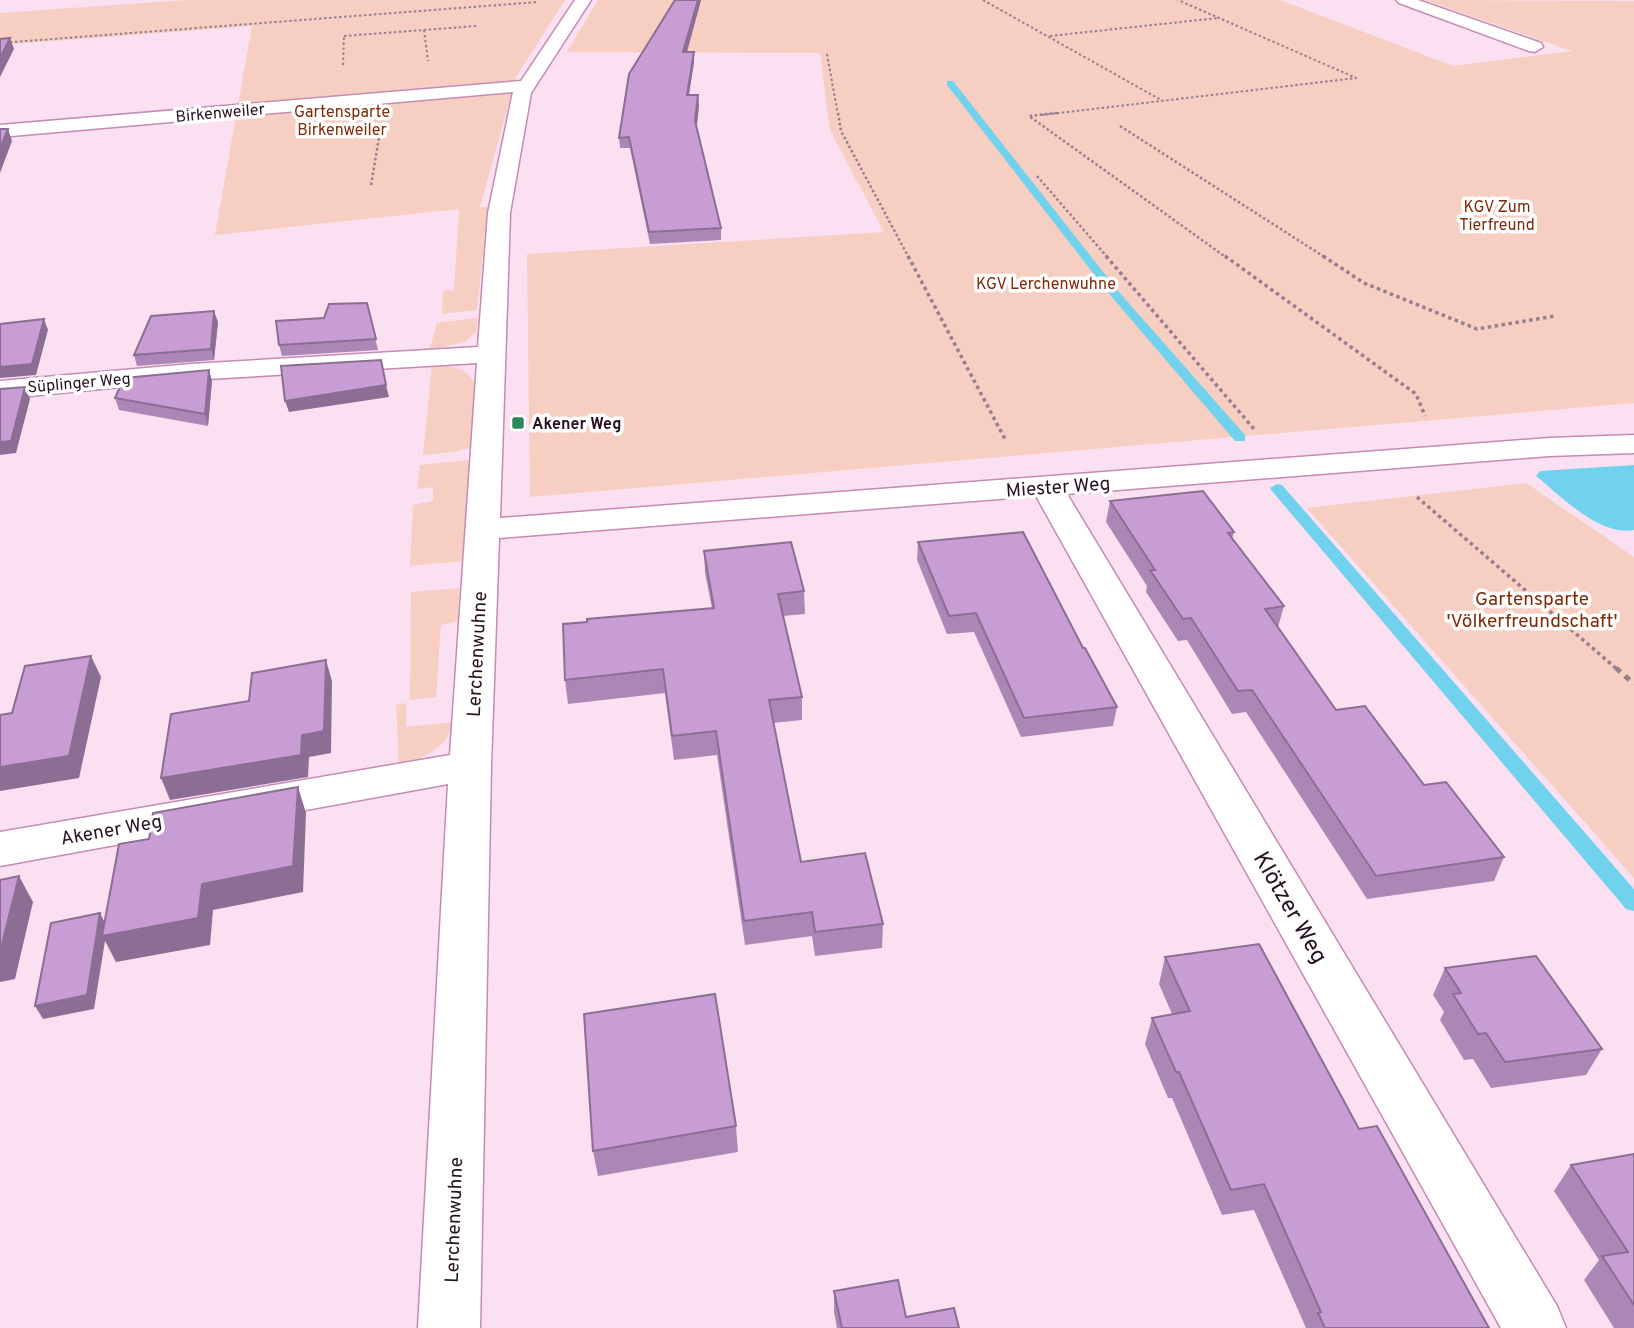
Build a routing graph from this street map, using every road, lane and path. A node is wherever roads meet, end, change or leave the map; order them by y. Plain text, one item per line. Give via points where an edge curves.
1 (583, 0) edge
2 (983, 0) edge
3 (1178, 0) edge
4 (1404, 0) edge
5 (537, 2) dead end
6 (1219, 18) junction
7 (476, 26) dead end
8 (344, 36) dead end
9 (1048, 36) junction
10 (0, 43) edge
11 (1535, 47) dead end
12 (827, 54) dead end
13 (524, 86) junction
14 (386, 97) junction
15 (1161, 100) junction
16 (1120, 126) dead end
17 (0, 131) edge
18 (1037, 176) dead end
19 (371, 185) dead end
20 (1555, 316) dead end
21 (493, 354) junction
22 (0, 390) edge
23 (1425, 416) dead end
24 (1260, 437) dead end
25 (1005, 439) dead end
26 (1634, 444) edge
27 (1047, 487) junction
28 (1416, 497) dead end
29 (483, 529) junction
30 (1634, 684) edge
31 (470, 766) junction
32 (0, 849) edge
33 (449, 1328) edge
34 (1535, 1328) edge

1 - 13 street, Lerchenwuhne
2 - 9 path
3 - 6 path
4 - 11 street
5 - 10 path
6 - 9 path
6 - 15 path via 1356,78
7 - 8 path
9 - 15 path
12 - 25 path via 841,131
13 - 14 street, Birkenweiler
13 - 21 street, Lerchenwuhne via 499,213
14 - 17 street, Birkenweiler
14 - 19 path
15 - 23 path via 1029,116 1416,394
16 - 20 path via 1364,283 1477,329
18 - 24 path
21 - 22 street, Süplinger Weg via 191,372
21 - 29 street, Lerchenwuhne
26 - 27 street, Miester Weg
27 - 29 street, Miester Weg
27 - 34 street, Klötzer Weg
28 - 30 path
29 - 31 street, Lerchenwuhne
31 - 32 street, Akener Weg
31 - 33 street, Lerchenwuhne

